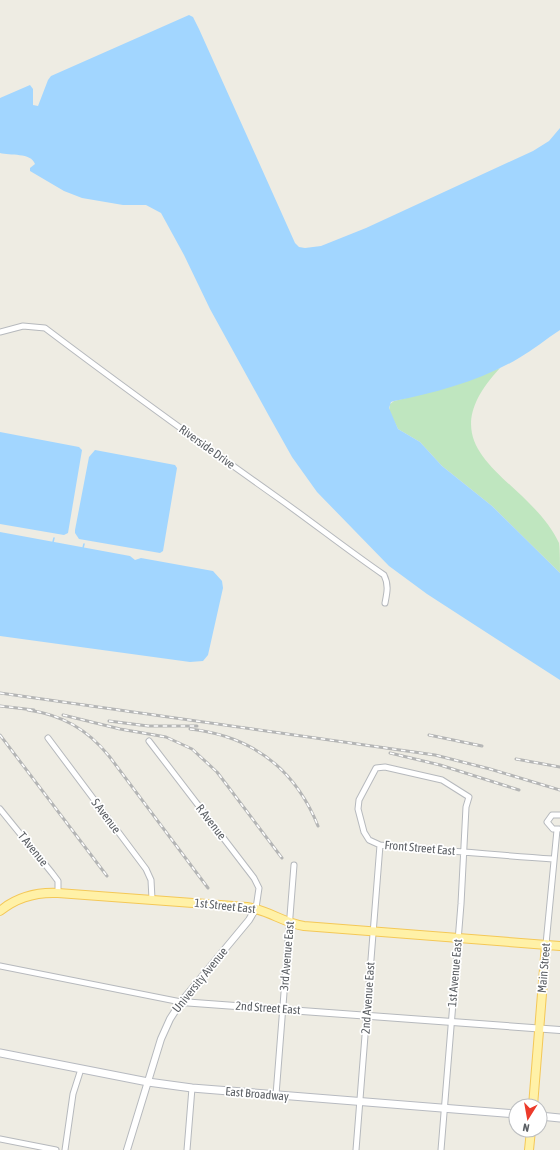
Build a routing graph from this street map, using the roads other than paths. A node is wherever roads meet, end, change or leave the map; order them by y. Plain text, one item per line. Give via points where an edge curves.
1 (0, 332) edge
2 (385, 603) dead end
3 (48, 738) dead end
4 (149, 741) dead end
5 (469, 797) joint
6 (0, 809) edge
7 (560, 815) edge
8 (559, 829) edge
9 (380, 845) junction
10 (464, 852) junction
11 (553, 859) junction
12 (294, 865) dead end
13 (58, 892) junction
14 (152, 899) junction
15 (256, 908) junction
16 (0, 911) edge
17 (290, 923) junction
18 (373, 931) junction
19 (458, 938) junction
20 (546, 944) junction
21 (560, 946) edge
22 (0, 966) edge
23 (181, 1002) junction
24 (283, 1009) junction
25 (367, 1015) junction
26 (452, 1022) junction
27 (539, 1028) junction
28 (560, 1030) edge
29 (0, 1053) edge
30 (81, 1069) junction
31 (148, 1082) junction
32 (192, 1088) junction
33 (276, 1095) junction
34 (534, 1098) edge
35 (360, 1102) junction
36 (445, 1109) junction
37 (508, 1113) edge
38 (548, 1117) edge
39 (560, 1118) edge
40 (531, 1138) edge
41 (0, 1140) edge
42 (56, 1150) edge
43 (65, 1150) edge
44 (127, 1150) edge
45 (187, 1150) edge
46 (356, 1150) edge
47 (441, 1150) edge
48 (530, 1150) edge

1 - 2 street, Riverside Drive via 23,326 45,328 384,575 387,582
3 - 14 street, S Avenue via 146,868 151,880
4 - 15 street, R Avenue via 254,878 259,888
5 - 9 street, Front Street East via 442,780 391,768 376,768 359,800 358,809 364,832 369,840
5 - 10 street, 1st Avenue East via 466,807
6 - 13 street, T Avenue via 58,881
7 - 8 street via 552,815 547,822 549,826
8 - 11 street, Main Street
9 - 10 street, Front Street East
9 - 18 street, 2nd Avenue East
10 - 11 street, Front Street East
10 - 19 street, 1st Avenue East
11 - 20 street, Main Street
12 - 17 street, 3rd Avenue East
13 - 14 main road, 1st Street East
13 - 16 main road, 1st Street East via 25,896
14 - 15 main road, 1st Street East
15 - 17 main road, 1st Street East
15 - 23 street, University Avenue via 249,920
17 - 18 main road, 1st Street East
17 - 24 street, 3rd Avenue East
18 - 19 main road, 1st Street East
18 - 25 street, 2nd Avenue East
19 - 20 main road, 1st Street East
19 - 26 street, 1st Avenue East
20 - 21 main road, 1st Street East
20 - 27 main road, Main Street
22 - 23 street, 2nd Street East
23 - 24 street, 2nd Street East
23 - 31 street, University Avenue via 165,1030
24 - 25 street, 2nd Street East
24 - 33 street, 3rd Avenue East
25 - 26 street, 2nd Street East
25 - 35 street, 2nd Avenue East
26 - 27 street, 2nd Street East
26 - 36 street, 1st Avenue East
27 - 28 street, 2nd Street East
27 - 34 main road, Main Street
29 - 30 main road, East Broadway
30 - 31 main road, East Broadway
30 - 43 street via 73,1094
31 - 32 main road, East Broadway
31 - 44 street, University Avenue
32 - 33 main road, East Broadway
32 - 45 street
33 - 35 main road, East Broadway
35 - 36 main road, East Broadway
35 - 46 street, 2nd Avenue East
36 - 37 main road, East Broadway
36 - 47 street, 1st Avenue East
38 - 39 main road
40 - 48 main road
41 - 42 street

